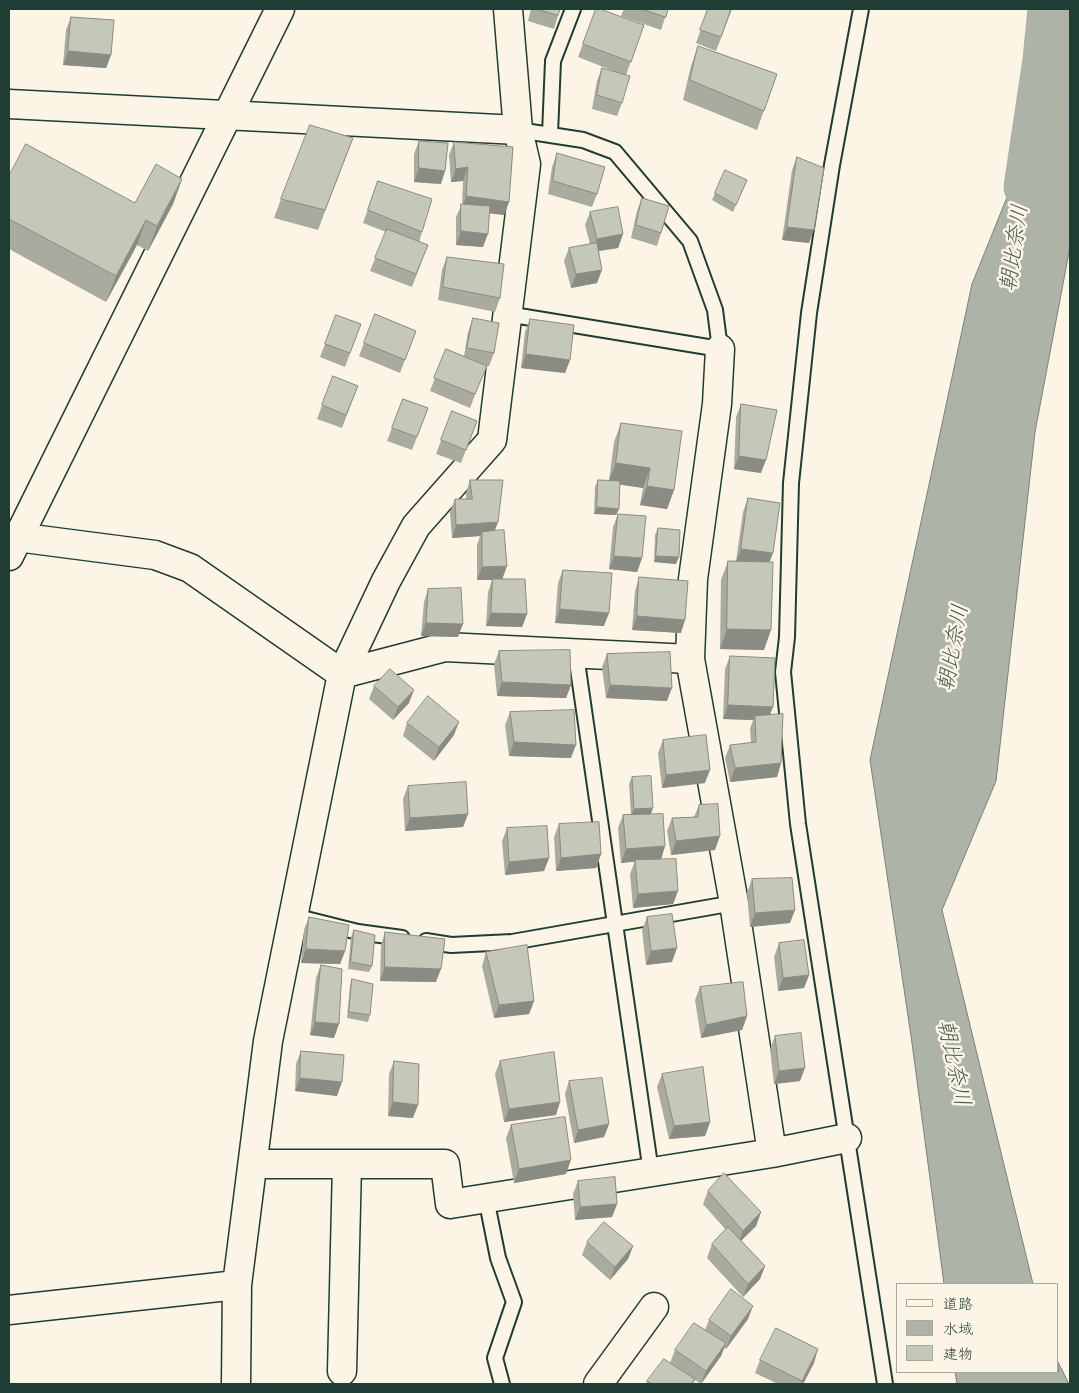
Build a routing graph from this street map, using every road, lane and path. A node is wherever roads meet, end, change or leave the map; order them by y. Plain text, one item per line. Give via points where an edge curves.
1 (280, 9) edge
2 (508, 9) edge
3 (572, 9) edge
4 (862, 9) edge
5 (10, 104) edge
6 (226, 115) junction
7 (518, 130) junction
8 (550, 134) junction
9 (508, 314) junction
10 (720, 349) junction
11 (12, 543) edge
12 (576, 655) junction
13 (690, 659) junction
14 (342, 674) junction
15 (734, 903) junction
16 (294, 916) junction
17 (614, 926) junction
18 (847, 1138) junction
19 (772, 1153) junction
20 (253, 1164) junction
21 (347, 1164) junction
22 (651, 1172) junction
23 (486, 1198) junction
24 (237, 1285) junction
25 (654, 1307) dead end
26 (9, 1310) edge
27 (342, 1371) dead end
28 (236, 1384) edge
29 (502, 1384) edge
30 (598, 1384) edge
31 (885, 1384) edge

1 - 6 street
2 - 7 street
3 - 8 lane via 553,61
4 - 18 lane via 808,313 791,483 787,637 783,672 798,824
5 - 6 street
6 - 7 street
6 - 11 street
7 - 8 lane
7 - 9 street via 526,164
8 - 10 lane via 583,140 615,152 690,241 715,310
9 - 10 lane
9 - 14 street via 492,440 416,526 386,580
10 - 13 street via 717,404 693,579
11 - 14 street via 155,555 190,568
12 - 13 street
12 - 14 street via 445,647
12 - 17 lane
13 - 15 street
14 - 16 street
15 - 17 lane
15 - 19 street
16 - 17 lane via 358,932 451,945 512,942
16 - 20 street via 268,1041
17 - 22 lane
18 - 19 street
18 - 31 lane
19 - 22 street
20 - 21 street
20 - 24 street
21 - 23 street via 444,1164 450,1204
21 - 27 street
22 - 23 street
23 - 29 lane via 498,1258 514,1302 495,1358
24 - 26 street
24 - 28 street
25 - 30 street

